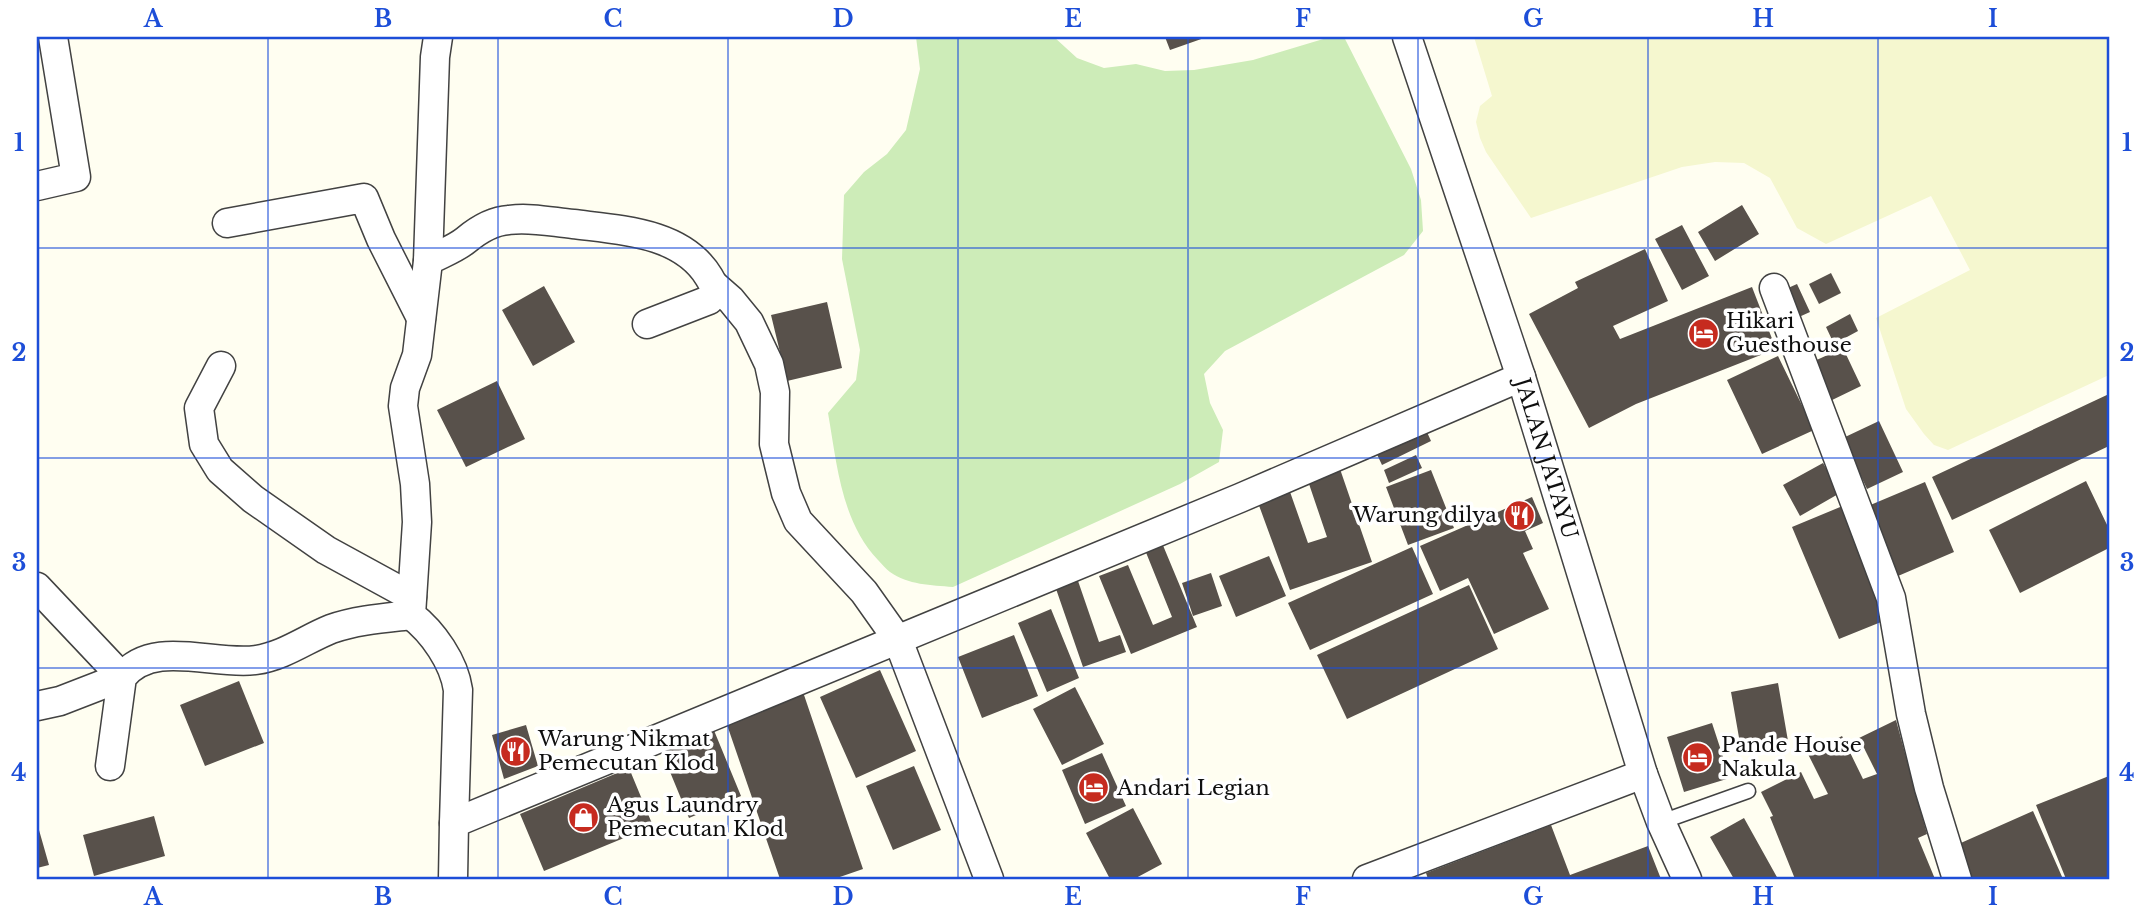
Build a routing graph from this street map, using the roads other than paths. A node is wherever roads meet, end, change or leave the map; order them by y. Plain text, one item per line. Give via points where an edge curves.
1 (53, 37) edge
2 (438, 37) edge
3 (1407, 37) edge
4 (37, 186) edge
5 (227, 223) dead end
6 (428, 261) junction
7 (715, 286) junction
8 (1774, 288) dead end
9 (421, 318) junction
10 (647, 324) dead end
11 (221, 366) dead end
12 (1521, 377) junction
13 (37, 587) edge
14 (412, 606) junction
15 (898, 640) junction
16 (122, 677) junction
17 (37, 706) edge
18 (110, 766) dead end
19 (1643, 774) junction
20 (1748, 791) dead end
21 (454, 822) junction
22 (1661, 822) junction
23 (453, 879) edge
24 (989, 879) edge
25 (1367, 879) edge
26 (1686, 879) edge
27 (1957, 879) edge

1 - 4 street via 76,177
2 - 6 street
3 - 12 street, JALAN JATAYU
5 - 9 street via 364,198
6 - 7 street via 493,223 534,219 641,232 687,254 704,268
6 - 9 street
7 - 10 street via 709,300
7 - 15 street via 749,322 769,364 775,392 774,444 798,521 864,592
8 - 27 street via 1891,598 1911,714
9 - 14 street via 403,406 416,496
11 - 14 street via 199,408 204,444 220,470 253,499
12 - 15 street
12 - 19 street, JALAN JATAYU
13 - 16 street
14 - 16 street via 335,628 255,660 161,656 141,660
14 - 21 street via 456,675
15 - 21 street
15 - 24 street
16 - 17 street
16 - 18 street
19 - 22 street, JALAN JATAYU
19 - 25 street
20 - 22 lane
21 - 23 street
22 - 26 street, JALAN JATAYU

